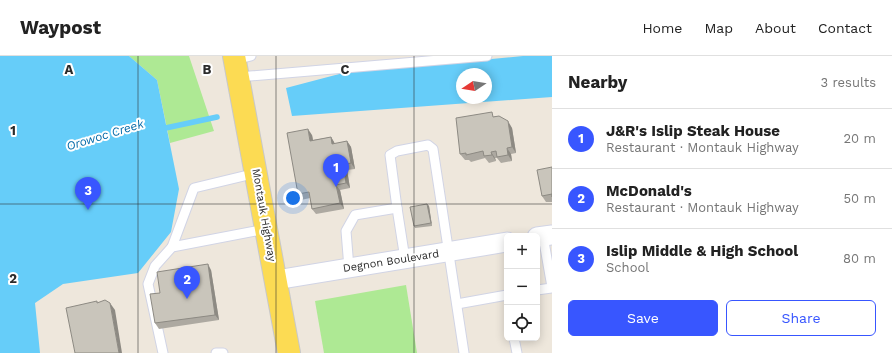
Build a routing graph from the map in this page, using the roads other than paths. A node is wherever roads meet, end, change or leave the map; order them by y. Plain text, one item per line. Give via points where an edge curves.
1 (487, 56) edge
2 (239, 62) edge
3 (256, 173) junction
4 (397, 208) junction
5 (266, 228) junction
6 (544, 236) edge
7 (504, 243) edge
8 (172, 247) junction
9 (449, 252) junction
10 (405, 259) junction
11 (349, 268) junction
12 (276, 280) junction
13 (552, 287) edge
14 (540, 289) edge
15 (504, 296) edge
16 (457, 304) junction
17 (514, 341) edge
18 (162, 353) edge
19 (216, 353) edge
20 (223, 353) edge
21 (290, 353) edge
22 (464, 353) edge
23 (516, 353) edge

1 - 2 lane
2 - 3 main road, Montauk Highway
3 - 5 main road, Montauk Highway
3 - 8 lane via 194,188
4 - 9 lane via 390,155 396,151 428,145 433,149
4 - 10 lane
4 - 11 lane via 356,215 346,231
5 - 8 lane
5 - 12 main road, Montauk Highway
6 - 13 lane
7 - 9 street, Degnon Boulevard
8 - 18 lane via 155,266 148,284
9 - 10 street, Degnon Boulevard
9 - 16 lane
10 - 11 street, Degnon Boulevard
11 - 12 street, Degnon Boulevard
12 - 21 main road, Montauk Highway
13 - 14 lane
15 - 16 lane
16 - 22 lane
17 - 23 lane
19 - 20 lane

